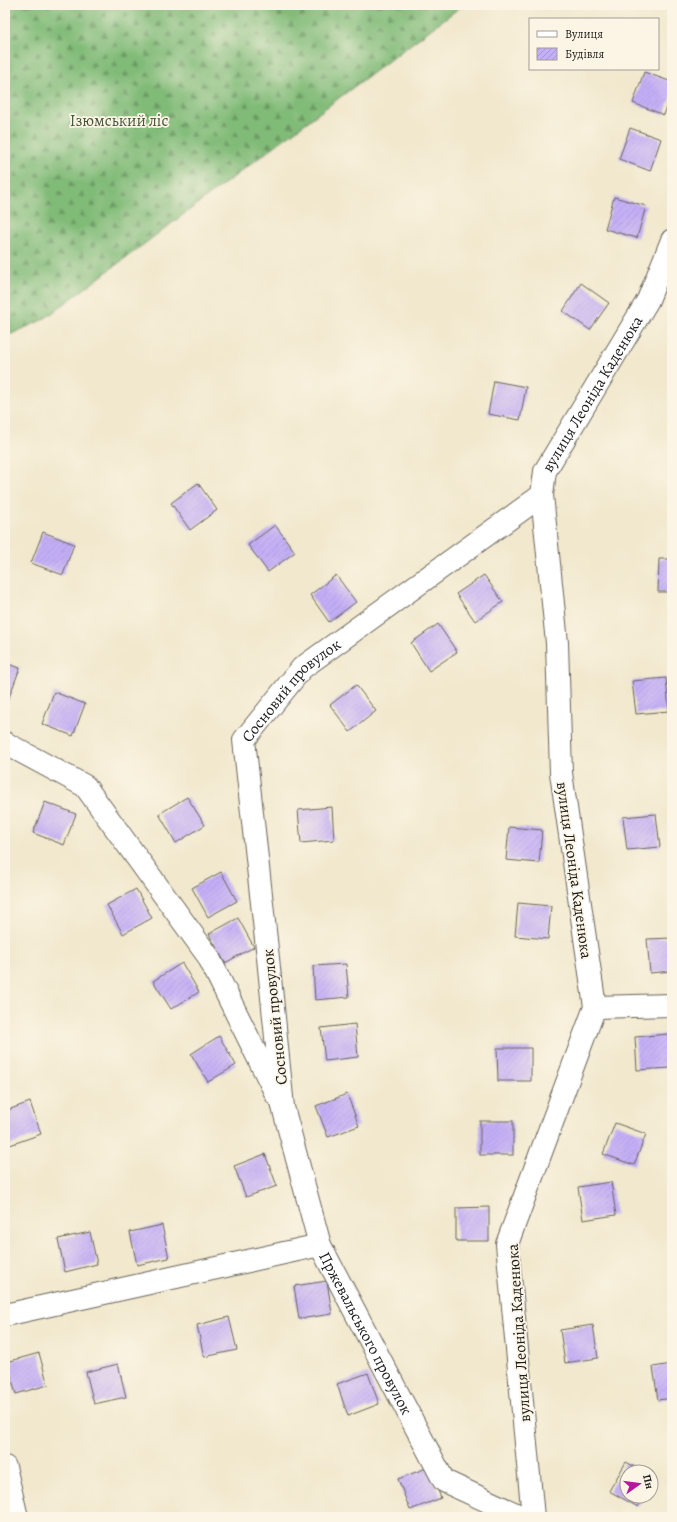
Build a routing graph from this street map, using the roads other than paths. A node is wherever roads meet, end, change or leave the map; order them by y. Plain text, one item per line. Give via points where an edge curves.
1 (672, 240) edge
2 (542, 495) junction
3 (5, 743) edge
4 (672, 1005) edge
5 (595, 1007) junction
6 (283, 1107) junction
7 (320, 1245) junction
8 (5, 1316) edge
9 (5, 1467) edge
10 (17, 1517) edge
11 (522, 1517) edge
12 (533, 1517) edge

1 - 2 street, вулиця Леоніда Каденюка via 648,300 545,471
2 - 5 street, вулиця Леоніда Каденюка via 557,642 561,773
2 - 6 street, Сосновий провулок via 302,668 244,740
3 - 6 street, Сосновий провулок via 85,786 208,956
4 - 5 street
5 - 12 street, вулиця Леоніда Каденюка via 507,1244
6 - 7 street, Сосновий провулок
7 - 8 street, Пржевальського провулок
7 - 11 street, Пржевальського провулок via 444,1482
9 - 10 street

